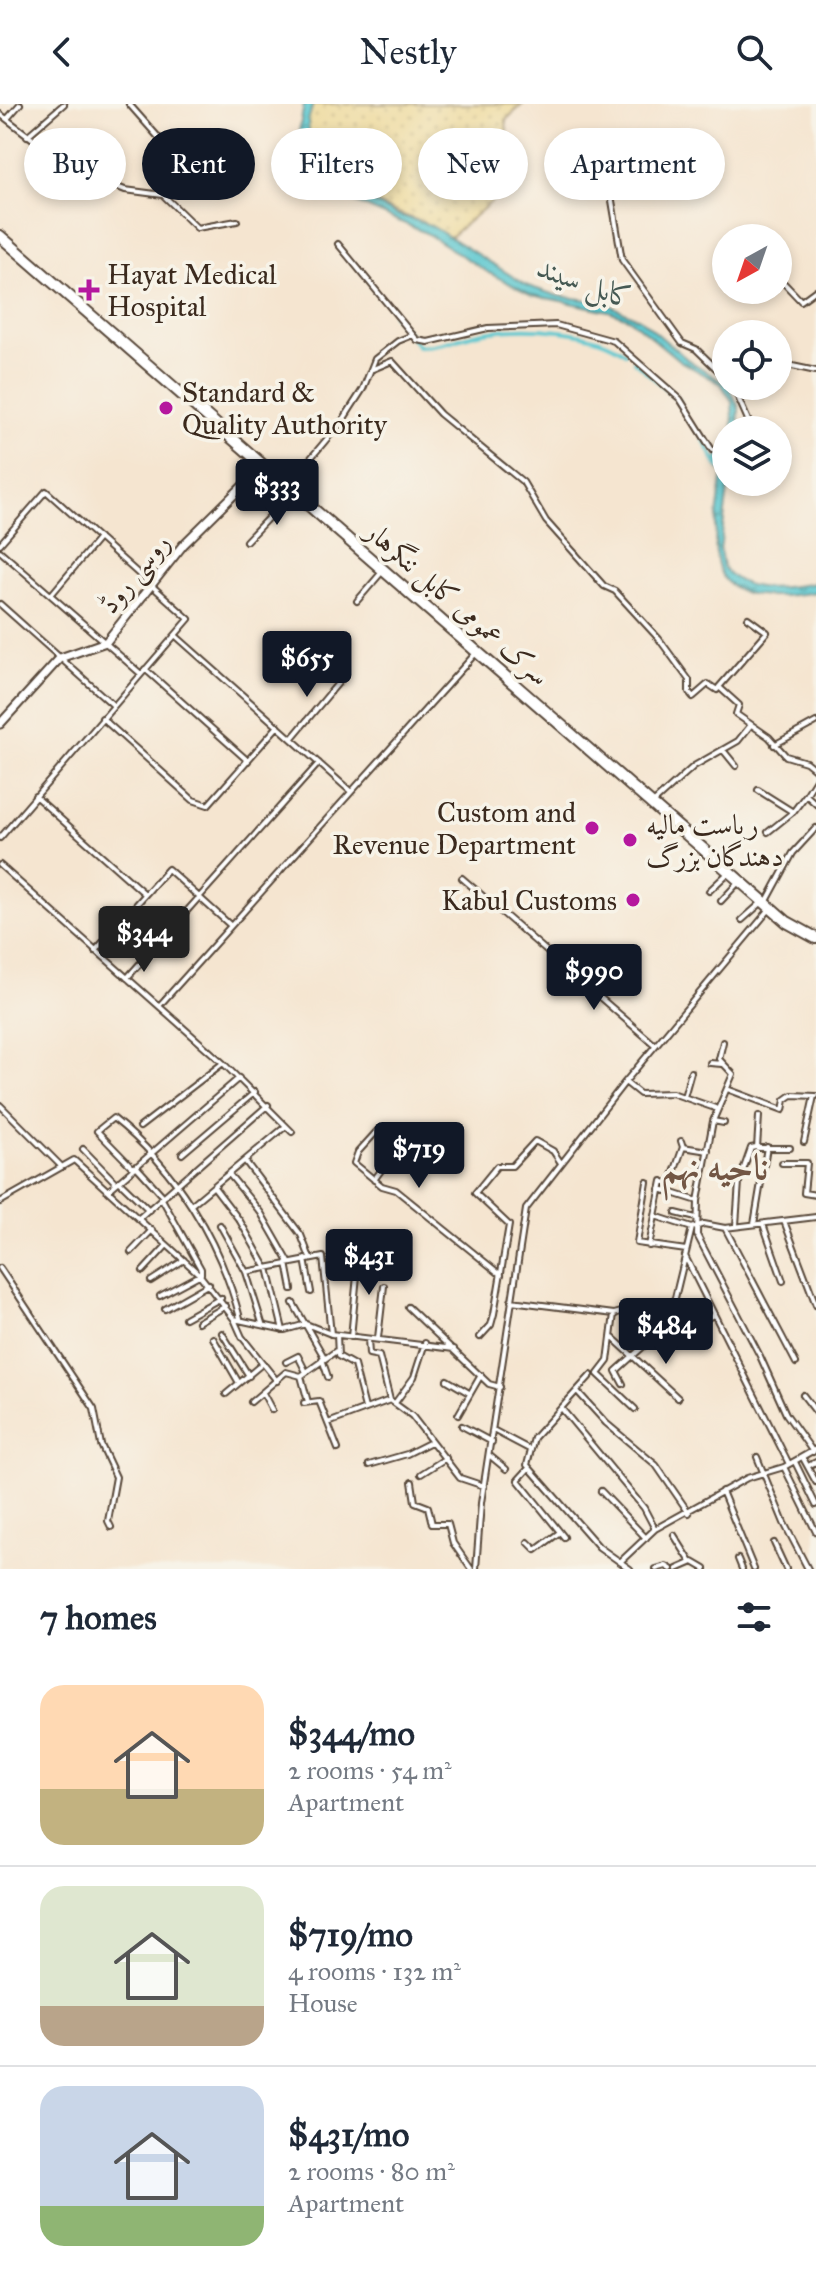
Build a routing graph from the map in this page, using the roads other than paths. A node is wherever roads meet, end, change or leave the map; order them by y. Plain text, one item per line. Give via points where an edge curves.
1 (20, 104) edge
2 (64, 104) edge
3 (129, 104) edge
4 (0, 114) edge
5 (7, 119) junction
6 (36, 128) edge
7 (150, 128) edge
8 (24, 133) edge
9 (126, 190) edge
10 (612, 200) edge
11 (237, 221) dead end
12 (0, 239) edge
13 (338, 244) dead end
14 (814, 289) edge
15 (792, 292) edge
16 (102, 326) junction
17 (410, 336) junction
18 (712, 364) edge
19 (792, 366) edge
20 (373, 367) junction
21 (816, 371) edge
22 (712, 450) dead end
23 (260, 469) junction
24 (289, 490) junction
25 (99, 538) junction
26 (346, 540) junction
27 (246, 541) dead end
28 (0, 544) edge
29 (0, 551) edge
30 (381, 573) junction
31 (154, 586) junction
32 (51, 595) junction
33 (357, 601) dead end
34 (0, 604) edge
35 (748, 618) dead end
36 (176, 636) junction
37 (106, 642) junction
38 (476, 653) junction
39 (60, 658) junction
40 (143, 672) junction
41 (344, 676) dead end
42 (719, 687) junction
43 (113, 705) junction
44 (102, 718) junction
45 (816, 722) edge
46 (0, 724) edge
47 (278, 726) junction
48 (750, 726) junction
49 (292, 738) junction
50 (774, 745) junction
51 (723, 750) junction
52 (248, 761) junction
53 (319, 763) junction
54 (736, 766) dead end
55 (816, 770) edge
56 (816, 779) edge
57 (349, 790) junction
58 (758, 790) dead end
59 (806, 795) junction
60 (35, 796) junction
61 (652, 804) junction
62 (816, 804) edge
63 (793, 812) junction
64 (816, 828) edge
65 (768, 832) dead end
66 (0, 838) edge
67 (0, 865) edge
68 (726, 875) junction
69 (462, 878) dead end
70 (737, 884) junction
71 (709, 891) dead end
72 (145, 894) junction
73 (199, 896) junction
74 (721, 901) dead end
75 (766, 907) junction
76 (742, 920) dead end
77 (230, 925) junction
78 (816, 940) edge
79 (95, 951) junction
80 (127, 978) junction
81 (159, 1006) junction
82 (723, 1042) dead end
83 (655, 1045) junction
84 (223, 1063) junction
85 (710, 1063) dead end
86 (722, 1064) junction
87 (691, 1072) dead end
88 (239, 1078) junction
89 (625, 1082) junction
90 (727, 1089) junction
91 (255, 1092) junction
92 (815, 1096) edge
93 (684, 1097) junction
94 (0, 1105) edge
95 (268, 1105) junction
96 (716, 1108) junction
97 (759, 1116) dead end
98 (713, 1121) junction
99 (724, 1123) dead end
100 (286, 1126) junction
101 (140, 1127) dead end
102 (292, 1132) dead end
103 (681, 1141) dead end
104 (402, 1142) junction
105 (804, 1142) dead end
106 (683, 1147) junction
107 (756, 1147) junction
108 (767, 1147) junction
109 (790, 1148) dead end
110 (83, 1149) dead end
111 (709, 1151) junction
112 (148, 1153) junction
113 (182, 1154) dead end
114 (423, 1159) dead end
115 (244, 1160) junction
116 (561, 1163) junction
117 (782, 1163) dead end
118 (62, 1165) junction
119 (134, 1167) junction
120 (229, 1174) junction
121 (374, 1180) junction
122 (118, 1182) junction
123 (647, 1182) dead end
124 (178, 1184) junction
125 (214, 1187) junction
126 (660, 1189) junction
127 (109, 1190) junction
128 (816, 1195) edge
129 (163, 1198) junction
130 (698, 1201) junction
131 (0, 1202) edge
132 (191, 1205) junction
133 (150, 1211) junction
134 (676, 1213) dead end
135 (655, 1216) junction
136 (816, 1217) edge
137 (139, 1218) junction
138 (696, 1218) junction
139 (784, 1221) junction
140 (754, 1224) junction
141 (763, 1224) junction
142 (220, 1225) dead end
143 (736, 1225) junction
144 (694, 1227) junction
145 (725, 1228) junction
146 (152, 1230) junction
147 (167, 1245) junction
148 (649, 1246) junction
149 (686, 1250) junction
150 (131, 1252) dead end
151 (359, 1255) dead end
152 (685, 1256) junction
153 (307, 1259) junction
154 (184, 1260) junction
155 (288, 1262) junction
156 (267, 1267) junction
157 (0, 1268) edge
158 (143, 1271) dead end
159 (246, 1272) junction
160 (199, 1274) junction
161 (501, 1275) junction
162 (151, 1281) dead end
163 (783, 1281) dead end
164 (209, 1284) junction
165 (384, 1286) dead end
166 (292, 1289) dead end
167 (311, 1292) dead end
168 (160, 1296) dead end
169 (221, 1298) junction
170 (511, 1301) junction
171 (293, 1303) dead end
172 (816, 1305) edge
173 (226, 1306) junction
174 (408, 1307) dead end
175 (165, 1309) dead end
176 (614, 1314) junction
177 (714, 1315) junction
178 (671, 1317) junction
179 (185, 1318) dead end
180 (237, 1318) junction
181 (198, 1322) dead end
182 (262, 1323) junction
183 (306, 1324) junction
184 (283, 1330) junction
185 (222, 1333) dead end
186 (331, 1334) junction
187 (337, 1335) junction
188 (666, 1335) junction
189 (351, 1337) junction
190 (480, 1337) dead end
191 (213, 1338) dead end
192 (378, 1338) junction
193 (613, 1338) junction
194 (368, 1339) junction
195 (425, 1343) junction
196 (454, 1349) junction
197 (336, 1351) junction
198 (633, 1354) junction
199 (323, 1358) junction
200 (286, 1362) dead end
201 (796, 1363) dead end
202 (262, 1364) junction
203 (303, 1373) junction
204 (481, 1375) junction
205 (591, 1375) dead end
206 (249, 1376) junction
207 (328, 1377) dead end
208 (447, 1380) dead end
209 (277, 1381) junction
210 (239, 1383) junction
211 (623, 1384) dead end
212 (500, 1387) junction
213 (577, 1391) junction
214 (263, 1393) junction
215 (469, 1393) junction
216 (226, 1394) dead end
217 (803, 1395) dead end
218 (678, 1398) dead end
219 (251, 1402) dead end
220 (393, 1402) junction
221 (365, 1408) junction
222 (562, 1409) junction
223 (635, 1409) dead end
224 (272, 1410) dead end
225 (816, 1412) edge
226 (458, 1415) dead end
227 (328, 1423) junction
228 (462, 1426) dead end
229 (493, 1430) junction
230 (431, 1442) junction
231 (492, 1442) junction
232 (338, 1449) dead end
233 (529, 1449) junction
234 (814, 1450) edge
235 (489, 1455) junction
236 (757, 1457) dead end
237 (446, 1458) junction
238 (803, 1458) junction
239 (816, 1462) edge
240 (790, 1464) junction
241 (369, 1465) dead end
242 (808, 1466) junction
243 (529, 1468) junction
244 (506, 1469) dead end
245 (761, 1471) junction
246 (421, 1474) dead end
247 (412, 1482) dead end
248 (816, 1482) edge
249 (484, 1486) junction
250 (601, 1491) dead end
251 (722, 1491) junction
252 (811, 1496) junction
253 (801, 1501) junction
254 (816, 1505) edge
255 (689, 1513) junction
256 (111, 1527) dead end
257 (655, 1529) junction
258 (816, 1532) edge
259 (674, 1535) dead end
260 (646, 1538) junction
261 (528, 1542) dead end
262 (774, 1543) dead end
263 (738, 1559) dead end
264 (620, 1562) junction
265 (691, 1562) junction
266 (701, 1568) edge
267 (473, 1569) edge
268 (629, 1569) edge
269 (656, 1569) edge
270 (671, 1569) edge
271 (677, 1569) edge
272 (742, 1569) edge
273 (754, 1569) edge
274 (786, 1569) edge
275 (808, 1569) edge

1 - 5 street
2 - 6 street
3 - 7 street
4 - 5 street
5 - 8 street
9 - 11 street via 163,195 197,228
10 - 18 street via 622,260 682,343
12 - 16 highway, سرک عمومی کابل ننگرهار
13 - 17 street
14 - 15 street via 801,301
16 - 23 highway, سرک عمومی کابل ننگرهار
16 - 24 highway, سرک عمومی کابل ننگرهار
17 - 20 street via 390,346
17 - 22 street via 428,342 488,328 556,325 614,341 680,399
19 - 21 street
20 - 24 street via 343,420
20 - 42 street via 392,361 440,414 523,482 546,521 659,639 689,680 693,697 708,684
23 - 24 highway, سرک عمومی کابل ننگرهار
23 - 31 main road, روسی روڈ via 183,545
24 - 26 highway, سرک عمومی کابل ننگرهار
24 - 27 street
25 - 28 street via 46,491
25 - 31 street
25 - 32 street
26 - 30 highway, سرک عمومی کابل ننگرهار
26 - 38 highway, سرک عمومی کابل ننگرهار
29 - 32 street
30 - 33 street
30 - 38 highway, سرک عمومی کابل ننگرهار
31 - 36 street via 189,619
31 - 37 main road, روسی روڈ
32 - 37 street
34 - 39 street
35 - 42 street via 767,632
36 - 40 street
36 - 47 street
37 - 39 main road, روسی روڈ
37 - 40 street
38 - 57 street
38 - 61 highway, سرک عمومی کابل ننگرهار
38 - 68 highway, سرک عمومی کابل ننگرهار
39 - 43 street
39 - 46 main road, روسی روڈ
40 - 43 street
40 - 52 street
41 - 49 street
42 - 48 street via 739,705 736,714
43 - 44 street
44 - 52 street via 201,805 208,805
44 - 60 street
45 - 50 street
47 - 49 street
47 - 52 street
48 - 50 street
48 - 51 street
49 - 53 street
50 - 55 street
51 - 54 street
51 - 61 street via 694,766
53 - 57 street
53 - 73 street
56 - 59 street
57 - 77 street
58 - 63 street
59 - 62 street
59 - 63 street
60 - 66 street
60 - 72 street
61 - 75 highway, سرک عمومی کابل ننگرهار
63 - 65 street
64 - 75 street via 793,853
67 - 79 street
68 - 70 highway, سرک عمومی کابل ننگرهار
68 - 71 street
69 - 83 street
70 - 74 street
70 - 75 highway, سرک عمومی کابل ننگرهار
72 - 73 street via 168,869
72 - 79 street
73 - 77 street
73 - 80 street
75 - 76 street
75 - 78 highway, سرک عمومی کابل ننگرهار via 789,929
75 - 83 street
77 - 81 street
79 - 80 street
80 - 81 street
81 - 84 street
82 - 86 street via 718,1057
83 - 89 street
84 - 88 street
84 - 101 street
85 - 86 street
86 - 90 street via 733,1074
87 - 93 street
88 - 91 street
88 - 112 street
89 - 93 street via 640,1094
89 - 116 street
90 - 92 street via 783,1110 792,1095
90 - 96 street
91 - 95 street
91 - 113 street
92 - 105 street
93 - 96 street
94 - 118 street
95 - 100 street
95 - 124 street
96 - 98 street
97 - 107 street
98 - 99 street
98 - 111 street
100 - 102 street
100 - 115 street
103 - 106 street
104 - 114 street
104 - 121 street
104 - 121 street via 378,1130 358,1152 354,1163
106 - 111 street
106 - 126 street via 670,1184 662,1181
107 - 108 street
107 - 143 street via 751,1148 739,1182
108 - 109 street
108 - 140 street
110 - 122 street
111 - 130 street
112 - 119 street
112 - 119 street via 113,1118 98,1130
112 - 124 street
115 - 120 street
115 - 153 street via 301,1235
116 - 161 street via 535,1141 512,1166 497,1166 475,1193 509,1225
116 - 170 street via 526,1209
117 - 128 street via 807,1163 804,1193
118 - 127 street via 78,1162
118 - 131 street
119 - 122 street
119 - 129 street
120 - 125 street
120 - 155 street via 261,1213
121 - 161 street via 396,1190
122 - 127 street
122 - 133 street
123 - 148 street via 637,1241
124 - 129 street
124 - 132 street
125 - 132 street
125 - 156 street
126 - 130 street
126 - 135 street
127 - 137 street
129 - 133 street
129 - 160 street
130 - 138 street
132 - 180 street via 225,1269
133 - 137 street
134 - 138 street
135 - 144 street
135 - 148 street
136 - 139 street
137 - 146 street
138 - 144 street
139 - 141 street
139 - 172 street
140 - 141 street
140 - 143 street
141 - 163 street
142 - 159 street
143 - 145 street
144 - 145 street
144 - 149 street
144 - 234 street via 786,1414
145 - 201 street
146 - 147 street
146 - 150 street
147 - 154 street
147 - 158 street
148 - 149 street
149 - 152 street
151 - 189 street
152 - 177 street
152 - 178 street
153 - 155 street
153 - 167 street
153 - 186 street via 324,1260
154 - 160 street
154 - 162 street
155 - 156 street
155 - 166 street
156 - 159 street
156 - 184 street
157 - 256 street via 94,1409 101,1445 116,1477
159 - 182 street
160 - 164 street
160 - 168 street
161 - 190 street via 491,1325
164 - 169 street
164 - 175 street
165 - 192 street
169 - 173 street
169 - 179 street
170 - 176 street
170 - 212 street
171 - 183 street
173 - 180 street
173 - 181 street
174 - 196 street
176 - 178 street via 651,1304 657,1315
176 - 193 street
177 - 188 street
177 - 240 street
178 - 188 street
180 - 182 street
180 - 202 street
182 - 184 street
183 - 184 street
183 - 186 street
183 - 199 street
185 - 206 street
186 - 187 street
187 - 189 street
187 - 197 street
188 - 198 street
189 - 194 street
191 - 210 street
192 - 194 street
192 - 195 street
193 - 198 street
193 - 223 street via 608,1361 598,1374
194 - 220 street via 369,1354 379,1356
195 - 196 street
195 - 220 street via 414,1377
196 - 204 street
197 - 199 street
197 - 221 street via 354,1365
198 - 211 street via 616,1371
198 - 218 street
199 - 203 street
199 - 207 street
200 - 203 street via 298,1356
202 - 206 street
202 - 209 street
203 - 209 street via 286,1372
203 - 227 street via 306,1403 319,1401
204 - 212 street
204 - 215 street
205 - 213 street
206 - 210 street
208 - 215 street
209 - 214 street
210 - 216 street
212 - 229 street
213 - 222 street
213 - 255 street via 656,1465
214 - 219 street
214 - 224 street
215 - 226 street
217 - 225 street
220 - 221 street
220 - 230 street via 412,1416
221 - 227 street
222 - 233 street
222 - 257 street via 644,1508
227 - 232 street
228 - 231 street
229 - 231 street
229 - 233 street
230 - 237 street
230 - 241 street
231 - 235 street
233 - 243 street
234 - 238 street
235 - 244 street
235 - 249 street
236 - 245 street
237 - 246 street
237 - 249 street via 460,1478
238 - 240 street
238 - 242 street
239 - 242 street
240 - 245 street
240 - 252 street
240 - 253 street
242 - 248 street
243 - 261 street via 518,1480 562,1534 536,1550
243 - 264 street via 578,1526
245 - 251 street
245 - 275 street
247 - 267 street via 415,1502 428,1507 432,1524 448,1524 453,1543
249 - 267 street
250 - 260 street
251 - 255 street
251 - 273 street
252 - 253 street
252 - 254 street
253 - 258 street
255 - 257 street
257 - 260 street
259 - 265 street
260 - 264 street
262 - 274 street
263 - 272 street
264 - 268 street
265 - 266 street
265 - 271 street
269 - 270 street

